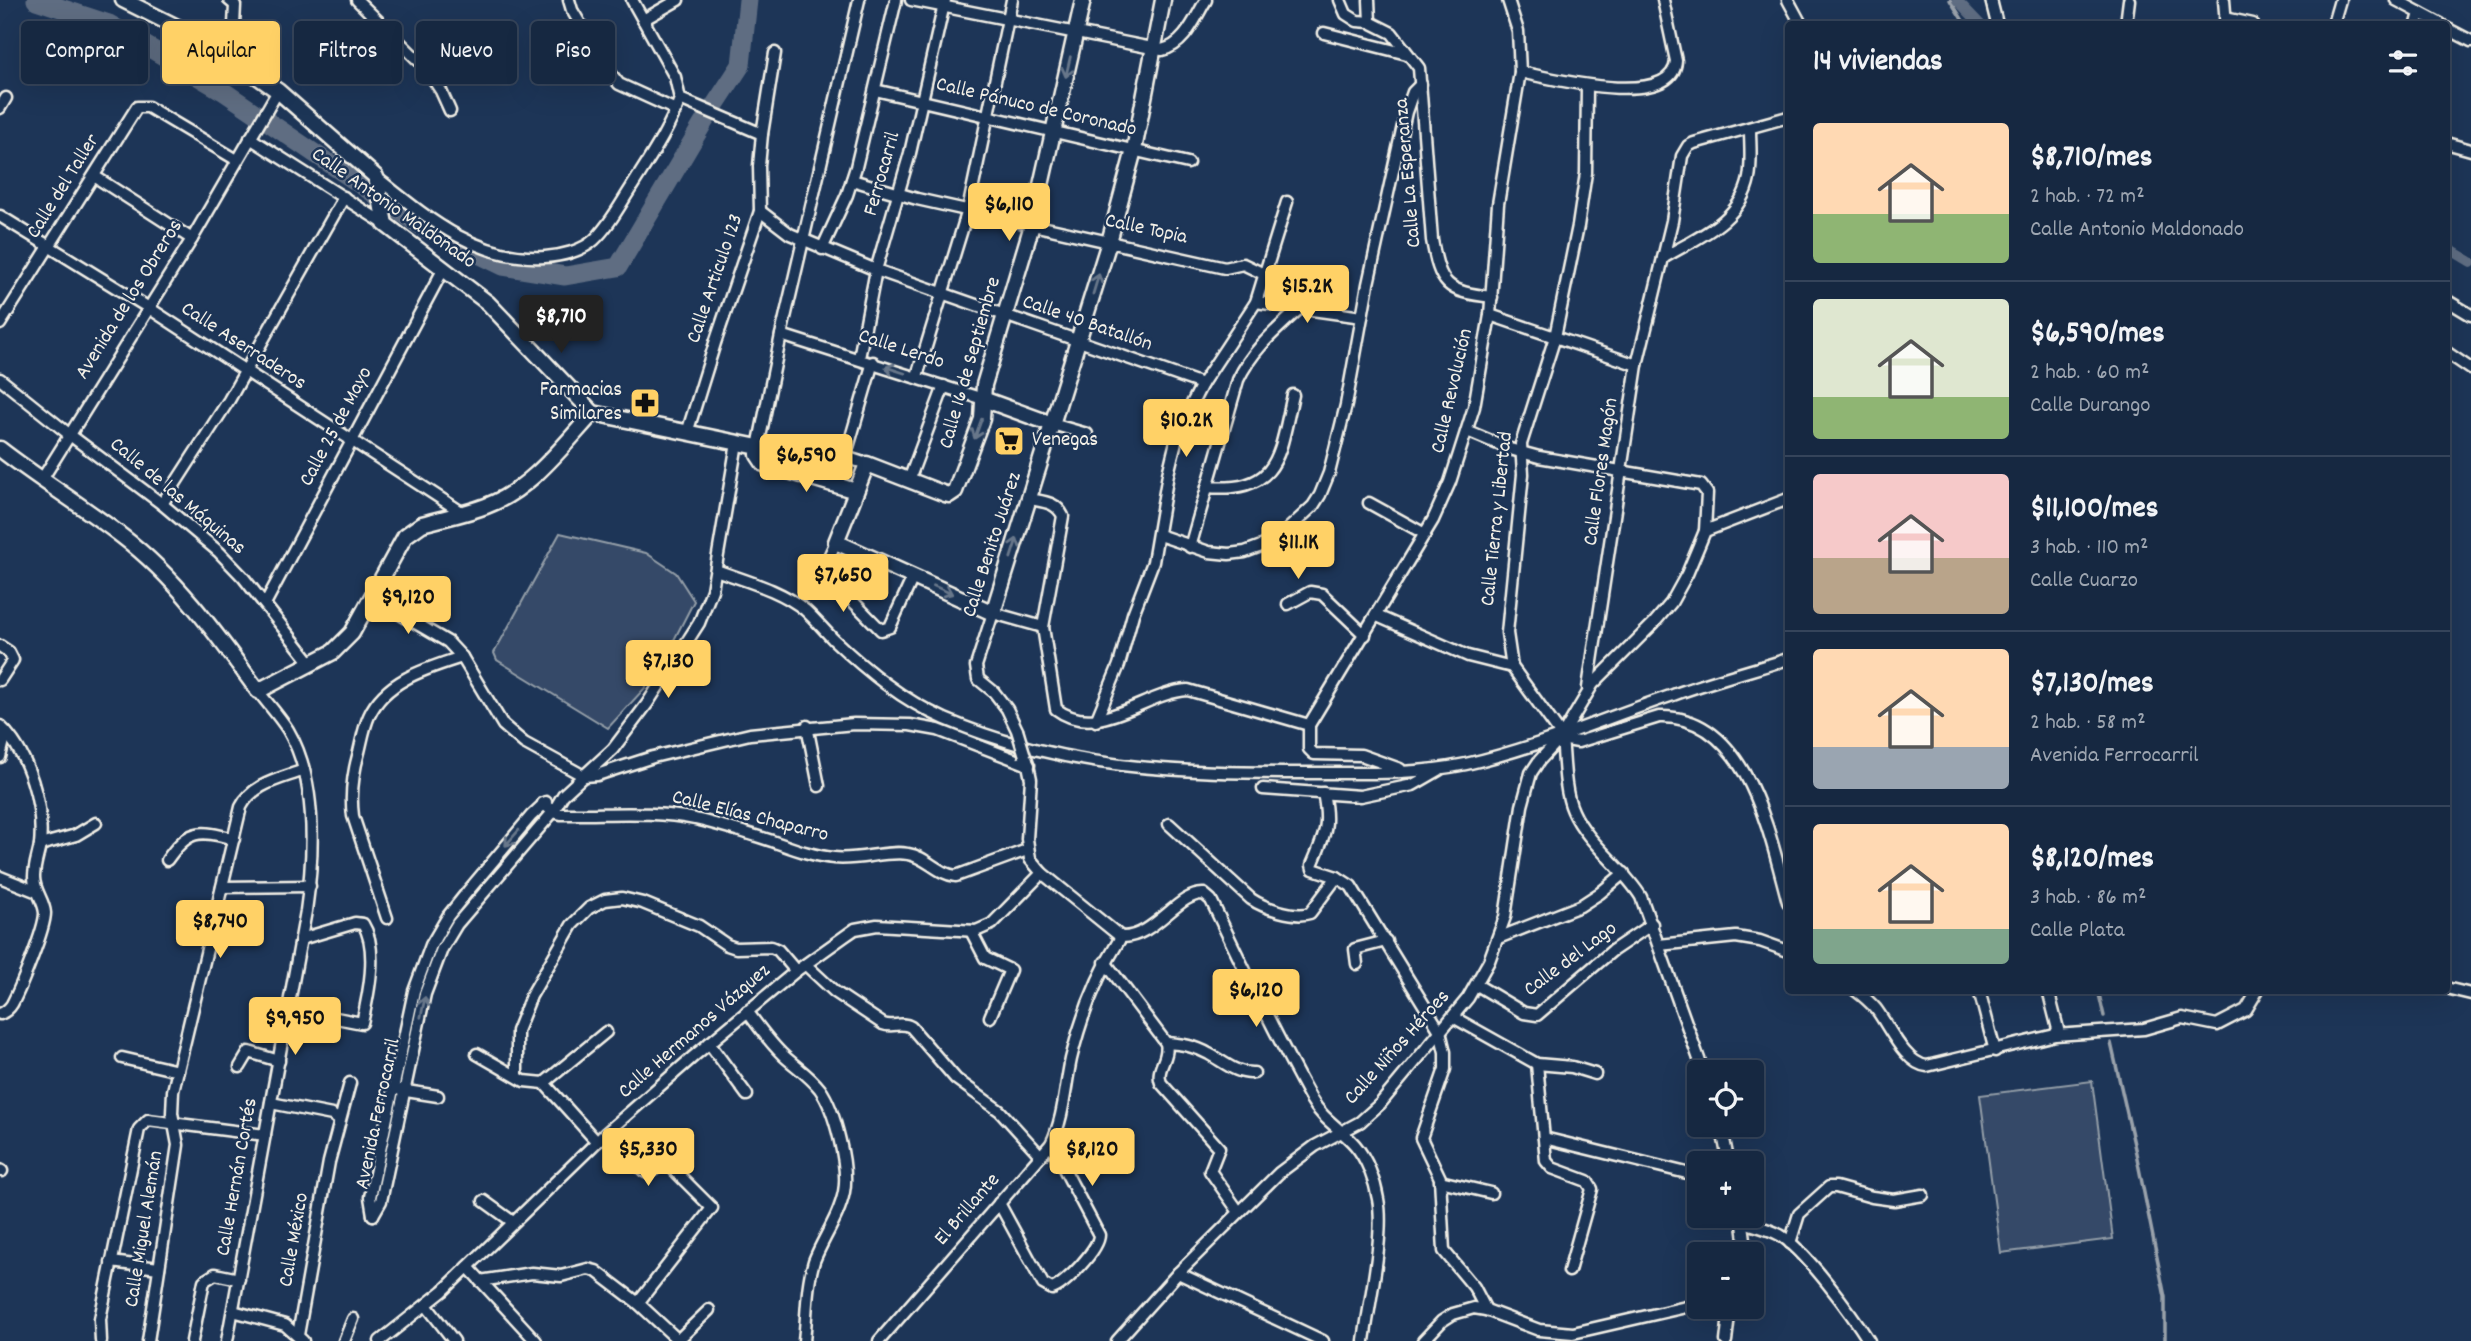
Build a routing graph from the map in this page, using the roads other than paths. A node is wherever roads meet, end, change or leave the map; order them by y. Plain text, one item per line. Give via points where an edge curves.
1 (123, 0) edge
2 (229, 0) edge
3 (357, 0) edge
4 (569, 0) edge
5 (632, 0) edge
6 (678, 0) edge
7 (859, 0) edge
8 (896, 0) edge
9 (911, 0) edge
10 (1012, 0) edge
11 (1083, 0) edge
12 (1163, 0) edge
13 (1206, 0) edge
14 (1340, 0) edge
15 (1508, 0) edge
16 (1663, 0) edge
17 (1788, 0) edge
18 (1991, 0) edge
19 (2129, 0) edge
20 (2224, 0) edge
21 (2340, 0) edge
22 (2396, 0) edge
23 (944, 3) edge
24 (1370, 3) edge
25 (2420, 13) junction
26 (643, 20) junction
27 (1008, 20) junction
28 (168, 21) edge
29 (234, 21) edge
30 (1799, 21) edge
31 (1995, 21) edge
32 (2126, 21) edge
33 (2225, 21) edge
34 (2334, 21) edge
35 (2418, 21) edge
36 (2435, 21) edge
37 (1370, 22) junction
38 (2450, 29) edge
39 (1076, 33) junction
40 (1324, 33) dead end
41 (2471, 41) edge
42 (1154, 49) junction
43 (775, 53) dead end
44 (1407, 54) junction
45 (1520, 72) junction
46 (268, 84) edge
47 (1421, 84) junction
48 (1587, 86) junction
49 (875, 90) junction
50 (278, 91) junction
51 (6, 98) dead end
52 (923, 101) junction
53 (678, 105) junction
54 (0, 108) edge
55 (450, 111) dead end
56 (988, 116) junction
57 (1785, 118) edge
58 (1750, 128) junction
59 (1054, 131) junction
60 (762, 134) junction
61 (250, 138) junction
62 (2450, 144) edge
63 (1134, 150) junction
64 (2471, 150) edge
65 (237, 160) junction
66 (1188, 163) dead end
67 (94, 176) junction
68 (852, 180) junction
69 (378, 183) junction
70 (898, 195) junction
71 (344, 197) junction
72 (1287, 202) dead end
73 (968, 210) junction
74 (760, 211) junction
75 (0, 216) edge
76 (384, 218) junction
77 (1032, 225) junction
78 (192, 239) junction
79 (803, 241) junction
80 (1109, 242) junction
81 (50, 246) junction
82 (822, 249) junction
83 (1663, 258) junction
84 (444, 268) junction
85 (876, 270) junction
86 (1266, 275) junction
87 (943, 295) junction
88 (1492, 297) junction
89 (1256, 302) junction
90 (2450, 302) edge
91 (149, 308) junction
92 (1299, 309) junction
93 (1490, 315) junction
94 (2471, 315) edge
95 (1005, 317) junction
96 (1362, 317) junction
97 (0, 324) edge
98 (781, 335) junction
99 (1555, 337) junction
100 (1078, 341) junction
101 (2450, 355) edge
102 (859, 358) junction
103 (873, 362) junction
104 (1637, 365) junction
105 (2471, 369) edge
106 (246, 372) junction
107 (917, 376) junction
108 (0, 379) edge
109 (1202, 384) junction
110 (944, 386) junction
111 (1293, 395) dead end
112 (983, 399) junction
113 (593, 413) junction
114 (1052, 424) junction
115 (1467, 432) junction
116 (687, 433) junction
117 (1087, 434) dead end
118 (70, 435) junction
119 (352, 441) junction
120 (737, 443) junction
121 (758, 447) junction
122 (0, 449) edge
123 (1522, 453) junction
124 (845, 457) junction
125 (867, 464) junction
126 (1623, 472) junction
127 (909, 480) junction
128 (41, 481) junction
129 (837, 485) junction
130 (1207, 487) junction
131 (856, 491) junction
132 (1030, 499) junction
133 (1785, 500) edge
134 (1369, 503) dead end
135 (162, 504) junction
136 (464, 513) junction
137 (1705, 531) junction
138 (1426, 534) junction
139 (1159, 535) junction
140 (836, 541) junction
141 (1190, 547) junction
142 (716, 570) junction
143 (913, 577) junction
144 (371, 597) junction
145 (265, 604) junction
146 (1289, 604) dead end
147 (993, 613) junction
148 (1377, 616) junction
149 (1042, 627) junction
150 (1365, 635) junction
151 (0, 646) edge
152 (462, 657) junction
153 (1785, 660) edge
154 (311, 663) junction
155 (1513, 667) junction
156 (0, 680) edge
157 (258, 691) junction
158 (1588, 694) junction
159 (1096, 721) junction
160 (1310, 725) junction
161 (807, 726) junction
162 (3, 729) edge
163 (1562, 736) junction
164 (0, 757) edge
165 (1027, 760) junction
166 (1443, 768) junction
167 (304, 770) junction
168 (1404, 771) junction
169 (584, 776) junction
170 (819, 786) dead end
171 (1263, 789) dead end
172 (1323, 793) junction
173 (563, 795) junction
174 (543, 803) junction
175 (553, 812) junction
176 (96, 824) dead end
177 (1169, 824) dead end
178 (234, 839) junction
179 (40, 845) junction
180 (1027, 850) junction
181 (167, 860) dead end
182 (1042, 873) junction
183 (1624, 873) junction
184 (0, 877) edge
185 (1337, 877) junction
186 (310, 886) junction
187 (222, 887) junction
188 (36, 891) junction
189 (1785, 891) edge
190 (387, 918) dead end
191 (1652, 924) junction
192 (971, 931) junction
193 (1121, 937) junction
194 (1498, 938) junction
195 (301, 939) junction
196 (1386, 941) junction
197 (1659, 945) junction
198 (1785, 950) edge
199 (424, 961) junction
200 (1105, 962) junction
201 (435, 964) junction
202 (1357, 964) dead end
203 (801, 968) junction
204 (1477, 985) junction
205 (2450, 989) edge
206 (1859, 994) edge
207 (1980, 994) edge
208 (2049, 994) edge
209 (2255, 994) edge
210 (2471, 994) edge
211 (289, 1010) junction
212 (747, 1011) junction
213 (0, 1014) edge
214 (990, 1017) dead end
215 (1452, 1017) junction
216 (1440, 1031) junction
217 (606, 1032) dead end
218 (2055, 1034) junction
219 (709, 1043) junction
220 (1166, 1043) junction
221 (1994, 1051) junction
222 (477, 1054) dead end
223 (122, 1058) dead end
224 (279, 1060) junction
225 (1699, 1060) edge
226 (1537, 1064) junction
227 (240, 1067) dead end
228 (178, 1071) junction
229 (1254, 1073) dead end
230 (1595, 1074) dead end
231 (517, 1076) junction
232 (350, 1083) dead end
233 (544, 1083) junction
234 (399, 1089) junction
235 (747, 1095) dead end
236 (438, 1096) dead end
237 (271, 1103) junction
238 (338, 1120) junction
239 (176, 1124) junction
240 (606, 1133) junction
241 (1341, 1133) junction
242 (265, 1135) junction
243 (1544, 1138) junction
244 (597, 1142) junction
245 (1051, 1144) junction
246 (1041, 1156) junction
247 (1687, 1173) edge
248 (1440, 1181) junction
249 (1491, 1194) dead end
250 (1923, 1195) dead end
251 (484, 1201) dead end
252 (999, 1203) junction
253 (1239, 1212) junction
254 (513, 1222) junction
255 (1764, 1228) edge
256 (1790, 1243) junction
257 (111, 1262) junction
258 (468, 1267) junction
259 (159, 1268) junction
260 (1569, 1271) dead end
261 (1178, 1273) junction
262 (239, 1279) junction
263 (480, 1281) junction
264 (638, 1303) junction
265 (426, 1305) junction
266 (1687, 1307) edge
267 (709, 1310) dead end
268 (1486, 1310) junction
269 (233, 1311) junction
270 (353, 1318) dead end
271 (1729, 1319) edge
272 (1565, 1337) edge
273 (300, 1338) edge
274 (101, 1341) edge
275 (148, 1341) edge
276 (192, 1341) edge
277 (227, 1341) edge
278 (344, 1341) edge
279 (380, 1341) edge
280 (454, 1341) edge
281 (536, 1341) edge
282 (678, 1341) edge
283 (804, 1341) edge
284 (879, 1341) edge
285 (1117, 1341) edge
286 (1323, 1341) edge
287 (1364, 1341) edge
288 (1423, 1341) edge
289 (1727, 1341) edge
290 (1868, 1341) edge

1 - 28 street
2 - 29 street via 235,5
3 - 55 street via 426,68
4 - 53 street via 619,84
5 - 26 street
6 - 26 street
7 - 79 street
8 - 49 street
9 - 23 street
10 - 27 street
11 - 39 street, Calle 16 de Septiembre
12 - 42 street, Calle Benito Juárez
13 - 42 street via 1176,44
14 - 37 street, Calle La Esperanza via 1346,14
15 - 45 street, Calle Revolución via 1518,31
16 - 48 street via 1676,61 1671,76 1637,87
17 - 30 street
18 - 31 street
19 - 32 street
20 - 33 street
21 - 34 street
22 - 25 street
23 - 27 street
23 - 52 street, Ferrocarril
24 - 37 street
25 - 35 street
25 - 36 street
26 - 53 street via 675,77
27 - 39 street
27 - 56 street
37 - 44 street, Calle La Esperanza via 1392,33
38 - 41 street
39 - 42 street
39 -> 59 street, Calle 16 de Septiembre
40 - 44 street
42 - 63 street, Calle Benito Juárez
43 - 60 street, Calle Articulo 123
44 - 47 street, Calle La Esperanza via 1419,68
45 - 48 street
45 - 88 street, Calle Revolución via 1498,204
46 - 50 street
47 - 88 street, Calle La Esperanza via 1436,264 1440,275 1456,290
47 - 96 street via 1406,112
48 - 99 street, Calle Tierra y Libertad via 1586,173
49 - 52 street, Calle Pánuco de Coronado
49 - 68 street
50 - 61 street, Avenida de los Obreros
50 - 69 street
51 - 54 street
52 - 56 street, Calle Pánuco de Coronado
52 - 70 street, Ferrocarril
53 - 60 street via 691,105
53 - 69 street via 660,144 607,225 593,241 554,257 528,258 479,247
56 - 59 street, Calle Pánuco de Coronado
56 - 73 street
57 - 58 street
58 - 83 street via 1749,177 1735,210 1723,223
58 - 83 street, Calle Flores Magón via 1684,150
59 - 63 street, Calle Pánuco de Coronado
59 - 77 street, Calle 16 de Septiembre
60 - 74 street, Calle Articulo 123
61 - 65 street, Avenida de los Obreros
61 - 71 street, Calle Antonio Maldonado
62 - 64 street
63 - 66 street, Calle Pánuco de Coronado
63 - 80 street, Calle Benito Juárez
65 - 67 street, Calle del Taller via 140,106
65 - 78 street, Avenida de los Obreros
67 - 78 street
67 - 81 street, Calle del Taller
68 - 70 street, Calle Topia
68 - 82 street
69 - 76 street
70 - 73 street, Calle Topia
70 - 85 street, Ferrocarril
71 - 76 street, Calle Antonio Maldonado
71 - 106 street
72 - 86 street
73 - 77 street, Calle Topia
73 - 87 street
74 - 79 street, Calle 40 Batallón
74 - 116 street, Calle Articulo 123
75 - 81 street, Calle Aserraderos
76 - 84 street, Calle Antonio Maldonado
77 - 80 street, Calle Topia
77 - 95 street, Calle 16 de Septiembre
78 - 91 street, Avenida de los Obreros
79 - 82 street, Calle 40 Batallón
79 - 98 street
80 - 86 street, Calle Topia via 1225,268 1243,264
100 -> 80 street, Calle Benito Juárez
81 - 91 street, Calle Aserraderos
81 - 97 street, Calle del Taller
82 - 85 street, Calle 40 Batallón
83 - 104 street, Calle Flores Magón
84 - 113 street, Calle Antonio Maldonado via 488,303
84 - 119 street, Calle 25 de Mayo
85 - 87 street, Calle 40 Batallón
85 - 102 street, Ferrocarril
86 - 89 street
87 - 95 street, Calle 40 Batallón
87 - 107 street
88 - 93 street, Calle Revolución
89 - 92 street
89 - 109 street
90 - 94 street
91 - 106 street, Calle Aserraderos
91 - 118 street, Avenida de los Obreros
92 - 96 street
92 - 130 street via 1261,343 1244,367
93 - 99 street
93 - 115 street, Calle Revolución
95 - 100 street, Calle 40 Batallón
95 - 112 street, Calle 16 de Septiembre
96 - 141 street via 1332,460 1313,506 1284,533 1245,552
98 - 102 street, Calle Lerdo
98 - 121 street
99 - 104 street
99 - 123 street, Calle Tierra y Libertad via 1523,434
100 - 109 street, Calle 40 Batallón
100 - 114 street, Calle Benito Juárez
101 - 105 street
102 - 103 street, Calle Lerdo
107 -> 103 street, Calle Lerdo
103 - 124 street
104 - 126 street, Calle Flores Magón
106 - 119 street, Calle Aserraderos
106 - 135 street
107 - 110 street, Calle Lerdo
108 - 118 street, Calle de las Máquinas
109 - 139 street via 1185,414 1171,455
110 - 112 street, Calle Lerdo
110 - 127 street
111 - 130 street via 1277,456 1265,474 1244,487
112 - 114 street, Calle Lerdo
112 -> 127 street, Calle 16 de Septiembre via 982,419 955,491 949,495
113 - 116 street
113 - 136 street via 520,487 488,506
114 - 117 street, Calle Lerdo
114 - 132 street, Calle Benito Juárez
115 - 123 street, Calle Niños Héroes
115 - 138 street, Calle Revolución
116 - 120 street
118 - 128 street, Avenida de los Obreros
118 - 135 street, Calle de las Máquinas
119 - 136 street, Calle Aserraderos
119 - 145 street, Calle 25 de Mayo
120 - 121 street
120 - 142 street, Avenida Ferrocarril
121 - 129 street via 764,464
122 - 128 street
123 - 126 street, Calle Niños Héroes
123 - 155 street, Calle Tierra y Libertad via 1507,634
124 - 125 street
124 - 129 street
125 - 127 street
125 - 131 street
126 - 137 street, Calle Niños Héroes via 1701,485 1707,493
126 - 158 street, Calle Flores Magón
128 - 157 street via 124,537 155,565 208,624
129 - 131 street
130 - 141 street
131 - 140 street
147 -> 132 street, Calle Benito Juárez
132 - 149 street via 1052,503 1063,516
133 - 137 street
134 - 138 street
135 - 145 street, Calle de las Máquinas via 219,552
136 - 144 street via 412,528
137 - 158 street, Calle Niños Héroes via 1671,603
138 - 148 street, Calle Revolución
139 - 141 street
139 - 159 street via 1119,665
140 - 143 street
140 - 143 street via 825,568 830,580 877,627 890,626
142 - 168 street via 773,591 804,610 900,696 945,719 1017,744 1063,757 1170,771
142 - 169 street, Avenida Ferrocarril via 699,623 677,660 648,704
143 -> 147 street
144 - 152 street via 447,642
144 - 154 street via 344,643
145 - 154 street, Calle de las Máquinas
146 - 150 street via 1310,592 1322,594
147 - 149 street
147 - 165 street, Calle Benito Juárez, bridge via 976,666 978,679 1007,709
148 - 150 street, Calle Revolución
148 - 155 street via 1468,656
149 - 159 street via 1056,709 1071,718
150 - 160 street, Calle Revolución
151 - 156 street via 13,660
152 - 169 street via 503,725 524,743
152 - 190 street via 428,667 397,685 376,705 366,724 351,802
153 - 163 street via 1674,694
154 - 157 street
155 - 163 street
157 - 167 street, Calle Hernán Cortés via 288,730
158 - 163 street, Calle Niños Héroes
159 - 160 street via 1167,693 1188,690
160 - 168 street via 1309,749 1314,754 1361,755
161 - 165 street via 910,724
161 - 169 street via 717,741
161 - 170 street
162 - 164 street
162 - 179 street via 29,768
163 - 166 street
163 - 183 street via 1573,811
163 - 189 street via 1578,742 1659,717 1688,721 1707,730 1732,754 1764,816
163 - 194 street, Calle Niños Héroes via 1539,761 1526,787
165 - 180 street, Calle Benito Juárez via 1031,779
166 - 168 street
166 - 172 street via 1413,785 1381,792 1360,796
167 - 178 street, Calle Miguel Alemán via 251,792
167 - 186 street, Calle Hernán Cortés via 312,839
169 - 173 street, Avenida Ferrocarril
171 - 172 street
172 - 185 street via 1328,817 1312,867
173 - 174 street, Avenida Ferrocarril
173 - 175 street, Avenida Ferrocarril
174 - 175 street
174 -> 199 street, Avenida Ferrocarril via 448,916
175 - 180 street, Calle Elías Chaparro via 657,813 691,818 834,858 910,854 947,875 967,874
175 - 201 street, Avenida Ferrocarril via 457,924
176 - 179 street
177 - 185 street via 1262,905 1304,915 1314,909
178 - 181 street via 196,834 180,842
178 - 187 street, Calle Miguel Alemán
179 - 188 street
180 - 182 street
182 - 192 street via 992,924
182 - 193 street
183 - 191 street via 1642,897
183 - 194 street via 1580,906
184 - 188 street
185 - 196 street via 1351,886
186 - 187 street
186 - 195 street, Calle Hernán Cortés
187 - 228 street, Calle Miguel Alemán
188 - 213 street via 45,911 42,926 11,1004
191 - 197 street
191 - 204 street, Calle del Lago via 1604,957 1537,1014 1524,1013
192 - 203 street, Calle Hermanos Vázquez via 864,926
192 - 214 street via 985,958 1010,970
193 - 200 street, El Brillante
193 - 241 street via 1136,936 1192,896 1205,894 1313,1102
194 - 204 street, Calle Niños Héroes
195 - 211 street, Calle Hernán Cortés
195 - 211 street via 363,924 369,943 369,995 362,1023
196 - 202 street via 1355,949
196 - 216 street
197 - 198 street via 1736,937
197 - 225 street
199 - 201 street
199 - 234 street, Avenida Ferrocarril via 414,991
200 - 220 street
200 - 245 street, El Brillante via 1076,1041
234 -> 201 street, Avenida Ferrocarril
203 - 212 street, Calle Hermanos Vázquez
203 - 231 street via 771,947 736,948 699,926 643,903 605,900 572,925 531,996 517,1031
203 - 246 street via 883,1024 911,1027 956,1079 1000,1111
204 - 215 street, Calle Niños Héroes
205 - 210 street
206 - 221 street via 1920,1066
207 - 221 street
208 - 218 street via 2058,1026
209 - 218 street via 2245,1010 2217,1025 2182,1018 2144,1029
211 - 224 street, Calle Hernán Cortés
212 - 219 street, Calle Hermanos Vázquez
212 - 283 street via 775,1048 825,1098 845,1171 841,1203 814,1261
215 - 216 street, Calle Niños Héroes
215 - 226 street
216 - 241 street, Calle Niños Héroes via 1380,1104
216 - 248 street via 1445,1069 1422,1138
217 - 233 street
218 - 221 street
219 - 235 street
219 - 240 street, Calle Hermanos Vázquez
220 - 229 street via 1184,1044 1230,1068
220 - 253 street via 1167,1056 1158,1078 1219,1148 1210,1171
222 - 231 street
223 - 228 street
224 - 227 street via 249,1052
224 - 237 street, Calle Hernán Cortés
226 - 230 street
226 - 243 street
228 - 239 street, Calle Miguel Alemán via 172,1102
231 - 233 street
232 - 238 street, Calle México
233 - 244 street
234 - 234 street, Avenida Ferrocarril via 370,1197 373,1215 381,1201
234 - 236 street
237 - 238 street
237 - 242 street, Calle Hernán Cortés
238 - 273 street, Calle México
239 - 242 street
239 - 257 street via 148,1121 139,1129
239 - 259 street, Calle Miguel Alemán via 178,1145
240 - 244 street, Calle Hermanos Vázquez
240 - 264 street via 644,1171 671,1167 712,1208
241 - 253 street, Calle Niños Héroes via 1297,1158
241 - 287 street via 1364,1157 1380,1212
242 - 262 street, Calle Hernán Cortés
243 - 247 street
243 - 260 street via 1544,1153 1552,1168 1587,1181 1592,1189
244 - 254 street, Calle Hermanos Vázquez
245 - 246 street, El Brillante
245 - 252 street via 1099,1241 1061,1285 1052,1289 1043,1284
246 - 252 street, El Brillante
248 - 249 street
248 - 268 street via 1444,1251 1474,1287
250 - 256 street via 1895,1200 1829,1187 1799,1214
251 - 254 street
252 - 284 street, El Brillante
253 - 261 street, Calle Niños Héroes
254 - 258 street, Calle Hermanos Vázquez
255 - 256 street
256 - 290 street
257 - 259 street
257 - 274 street via 100,1319
258 - 263 street
258 - 265 street, Calle Hermanos Vázquez
259 - 275 street, Calle Miguel Alemán
261 - 285 street, Calle Niños Héroes
261 - 286 street
262 - 269 street, Calle Hernán Cortés
262 - 276 street via 208,1276
263 - 264 street via 532,1272 561,1276 588,1269
263 - 281 street
264 - 282 street
265 - 279 street, Calle Hermanos Vázquez
265 - 280 street
266 - 272 street
267 - 282 street
268 - 272 street
268 - 288 street via 1453,1314
269 - 273 street, Calle México via 285,1325
269 - 277 street, Calle Hernán Cortés
270 - 278 street
271 - 289 street

